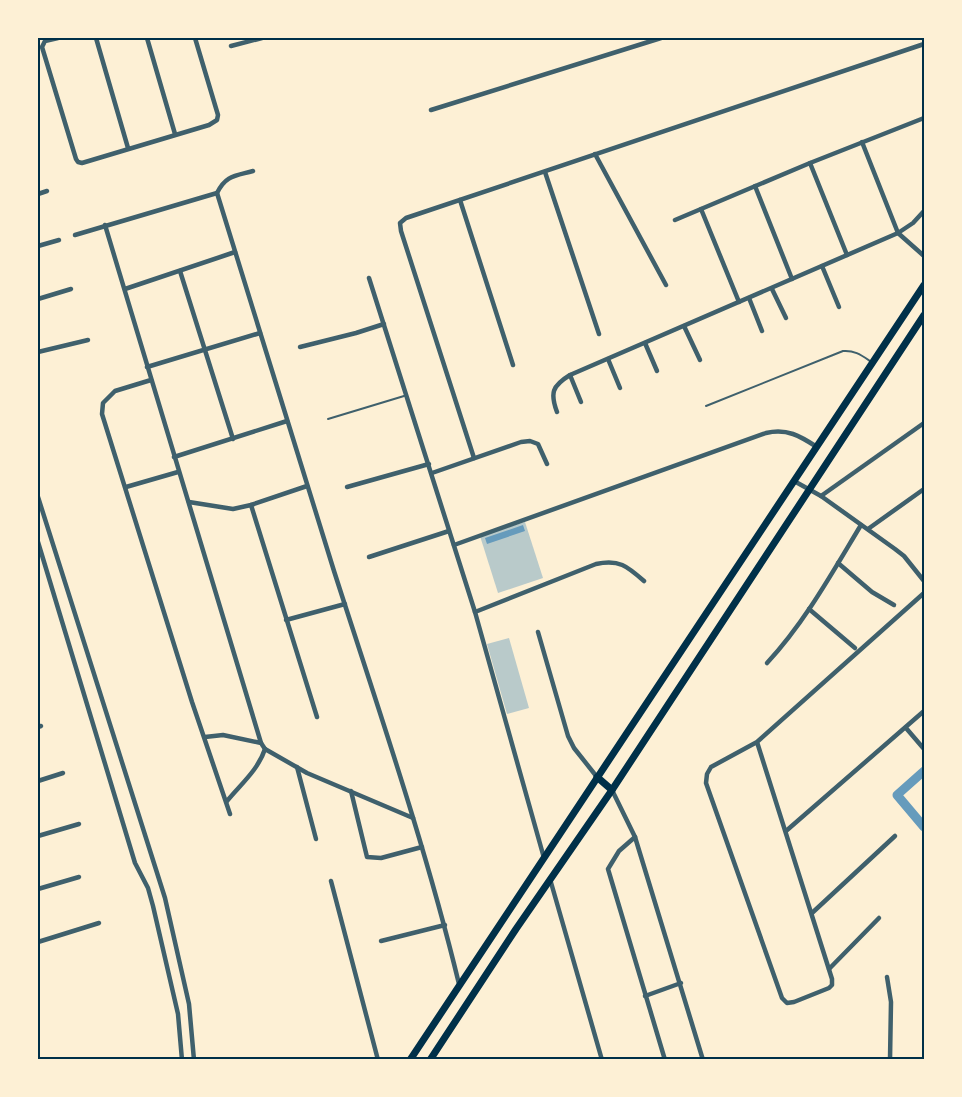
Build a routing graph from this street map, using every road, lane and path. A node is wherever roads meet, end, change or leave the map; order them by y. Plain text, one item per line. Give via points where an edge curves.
1 (58, 38) edge
2 (96, 38) edge
3 (147, 38) edge
4 (195, 38) edge
5 (261, 38) edge
6 (661, 38) edge
7 (924, 44) edge
8 (231, 46) dead end
9 (431, 110) dead end
10 (924, 118) edge
11 (175, 134) junction
12 (862, 142) junction
13 (128, 148) junction
14 (595, 154) junction
15 (810, 162) junction
16 (253, 171) dead end
17 (545, 172) junction
18 (755, 186) junction
19 (47, 191) dead end
20 (38, 194) edge
21 (217, 194) junction
22 (460, 200) junction
23 (701, 209) junction
24 (924, 211) edge
25 (675, 220) dead end
26 (105, 225) junction
27 (898, 234) junction
28 (75, 235) dead end
29 (59, 240) dead end
30 (38, 246) edge
31 (235, 252) junction
32 (847, 255) junction
33 (924, 256) edge
34 (822, 266) junction
35 (180, 271) junction
36 (369, 278) dead end
37 (792, 279) junction
38 (666, 285) dead end
39 (924, 285) edge
40 (125, 289) junction
41 (772, 289) junction
42 (71, 290) dead end
43 (749, 298) junction
44 (38, 299) edge
45 (740, 302) junction
46 (839, 307) dead end
47 (924, 315) edge
48 (786, 318) dead end
49 (384, 324) junction
50 (684, 326) junction
51 (762, 331) dead end
52 (260, 333) junction
53 (599, 334) dead end
54 (88, 340) dead end
55 (645, 343) junction
56 (300, 347) dead end
57 (205, 351) junction
58 (38, 352) edge
59 (608, 359) junction
60 (700, 360) dead end
61 (872, 363) junction
62 (513, 365) dead end
63 (147, 367) junction
64 (657, 371) dead end
65 (570, 375) junction
66 (151, 380) junction
67 (620, 388) dead end
68 (407, 395) junction
69 (581, 402) dead end
70 (706, 406) dead end
71 (557, 412) dead end
72 (328, 419) dead end
73 (287, 421) junction
74 (924, 423) edge
75 (233, 439) junction
76 (817, 447) junction
77 (174, 457) junction
78 (474, 458) junction
79 (429, 464) junction
80 (548, 464) dead end
81 (178, 472) junction
82 (432, 473) junction
83 (794, 480) junction
84 (307, 486) junction
85 (126, 487) junction
86 (347, 487) dead end
87 (924, 489) edge
88 (809, 490) junction
89 (821, 496) junction
90 (38, 497) edge
91 (189, 502) junction
92 (251, 505) junction
93 (861, 525) junction
94 (868, 530) junction
95 (449, 531) junction
96 (38, 542) edge
97 (454, 545) junction
98 (369, 557) dead end
99 (838, 563) junction
100 (644, 581) dead end
101 (924, 581) edge
102 (924, 593) edge
103 (345, 604) junction
104 (894, 605) dead end
105 (809, 609) junction
106 (475, 612) junction
107 (286, 620) junction
108 (538, 632) dead end
109 (855, 648) dead end
110 (767, 663) dead end
111 (924, 711) edge
112 (317, 717) dead end
113 (906, 728) junction
114 (205, 737) junction
115 (757, 742) junction
116 (261, 743) junction
117 (265, 749) junction
118 (924, 749) edge
119 (297, 767) junction
120 (63, 774) dead end
121 (597, 777) junction
122 (38, 781) edge
123 (612, 790) junction
124 (351, 791) junction
125 (227, 801) junction
126 (230, 814) dead end
127 (413, 818) junction
128 (79, 824) dead end
129 (786, 831) junction
130 (38, 836) edge
131 (895, 836) dead end
132 (635, 837) junction
133 (316, 838) dead end
134 (422, 847) junction
135 (544, 858) junction
136 (79, 877) dead end
137 (550, 879) junction
138 (331, 881) dead end
139 (38, 889) edge
140 (812, 913) junction
141 (879, 918) dead end
142 (99, 923) dead end
143 (445, 925) junction
144 (381, 941) dead end
145 (38, 942) edge
146 (829, 969) junction
147 (887, 977) dead end
148 (681, 983) junction
149 (459, 984) junction
150 (645, 996) junction
151 (183, 1059) edge
152 (194, 1059) edge
153 (378, 1059) edge
154 (410, 1059) edge
155 (430, 1059) edge
156 (602, 1059) edge
157 (665, 1059) edge
158 (703, 1059) edge
159 (890, 1059) edge

1 - 13 street via 45,41 42,47 76,159 82,163
2 - 13 street
3 - 11 street
4 - 11 street via 217,120
5 - 8 street
6 - 9 street
7 - 14 street
10 - 12 street
11 - 13 street
12 - 15 street
12 - 27 street
14 - 17 street
14 - 38 street
15 - 18 street
15 - 32 street
16 - 21 street via 228,178
17 - 22 street
17 - 53 street
18 - 23 street
18 - 37 street
19 - 20 street
21 - 26 street
21 - 31 street
22 - 62 street
22 - 78 street via 413,214 400,223
23 - 25 street
23 - 45 street
24 - 27 street
26 - 28 street
26 - 40 street
27 - 32 street
27 - 33 street
29 - 30 street
31 - 35 street
31 - 52 street
32 - 34 street
34 - 37 street
34 - 46 street
35 - 40 street
35 - 57 street
36 - 49 street
37 - 41 street
39 - 61 main road
40 - 63 street
41 - 43 street
41 - 48 street
42 - 44 street
43 - 45 street
43 - 51 street
45 - 50 street
47 - 88 main road
49 - 56 street
49 - 68 street
50 - 55 street
50 - 60 street
52 - 57 street
52 - 73 street
54 - 58 street
55 - 59 street
55 - 64 street
57 - 63 street
57 - 75 street
59 - 65 street
59 - 67 street
61 - 70 lane via 859,353 843,351
61 - 76 main road
63 - 66 street
65 - 69 street
65 - 71 street via 554,390 552,398
66 - 77 street
66 - 85 street via 115,391 103,403 102,414
68 - 72 lane
68 - 79 street
73 - 75 street
73 - 84 street
74 - 89 street
75 - 77 street
76 - 83 main road
76 - 97 street via 788,432 775,431
77 - 81 street
78 - 80 street via 530,441 538,444
78 - 82 street
79 - 82 street
79 - 86 street
81 - 85 street
81 - 91 street
82 - 95 street
83 - 88 street
83 - 121 main road
84 - 92 street
84 - 103 street
85 - 114 street
87 - 94 street
88 - 89 street
88 - 123 main road
89 - 93 street
90 - 152 street via 165,898 189,1004
91 - 92 street via 228,509
91 - 116 street
92 - 107 street
93 - 94 street
93 - 99 street
94 - 101 street via 904,556
95 - 97 street
95 - 98 street
96 - 151 street via 135,863 148,888 178,1014
97 - 106 street
99 - 104 street
99 - 105 street
100 - 106 street via 621,563 596,564
102 - 115 street
103 - 107 street
103 - 127 street
105 - 109 street
105 - 110 street
106 - 135 street
107 - 112 street
108 - 121 street via 568,736
111 - 113 street
113 - 118 street
113 - 129 street
114 - 116 street via 229,736
114 - 125 street
115 - 129 street
115 - 146 street via 711,767 706,783 782,998 787,1003 794,1002 829,988
116 - 117 street
117 - 119 street
117 - 125 street via 260,762
119 - 124 street
119 - 133 street
120 - 122 street
121 - 123 main road
121 - 135 main road
123 - 132 street
123 - 137 main road
124 - 127 street
124 - 134 street via 367,857 381,858
125 - 126 street
127 - 134 street
128 - 130 street
129 - 140 street
131 - 140 street
132 - 148 street
132 - 150 street via 619,851 608,869
134 - 143 street
135 - 149 main road
136 - 139 street
137 - 155 main road
137 - 156 street
138 - 153 street
140 - 146 street
141 - 146 street
142 - 145 street
143 - 144 street
143 - 149 street
147 - 159 street via 891,1002
148 - 150 street
148 - 158 street
149 - 154 main road
150 - 157 street

